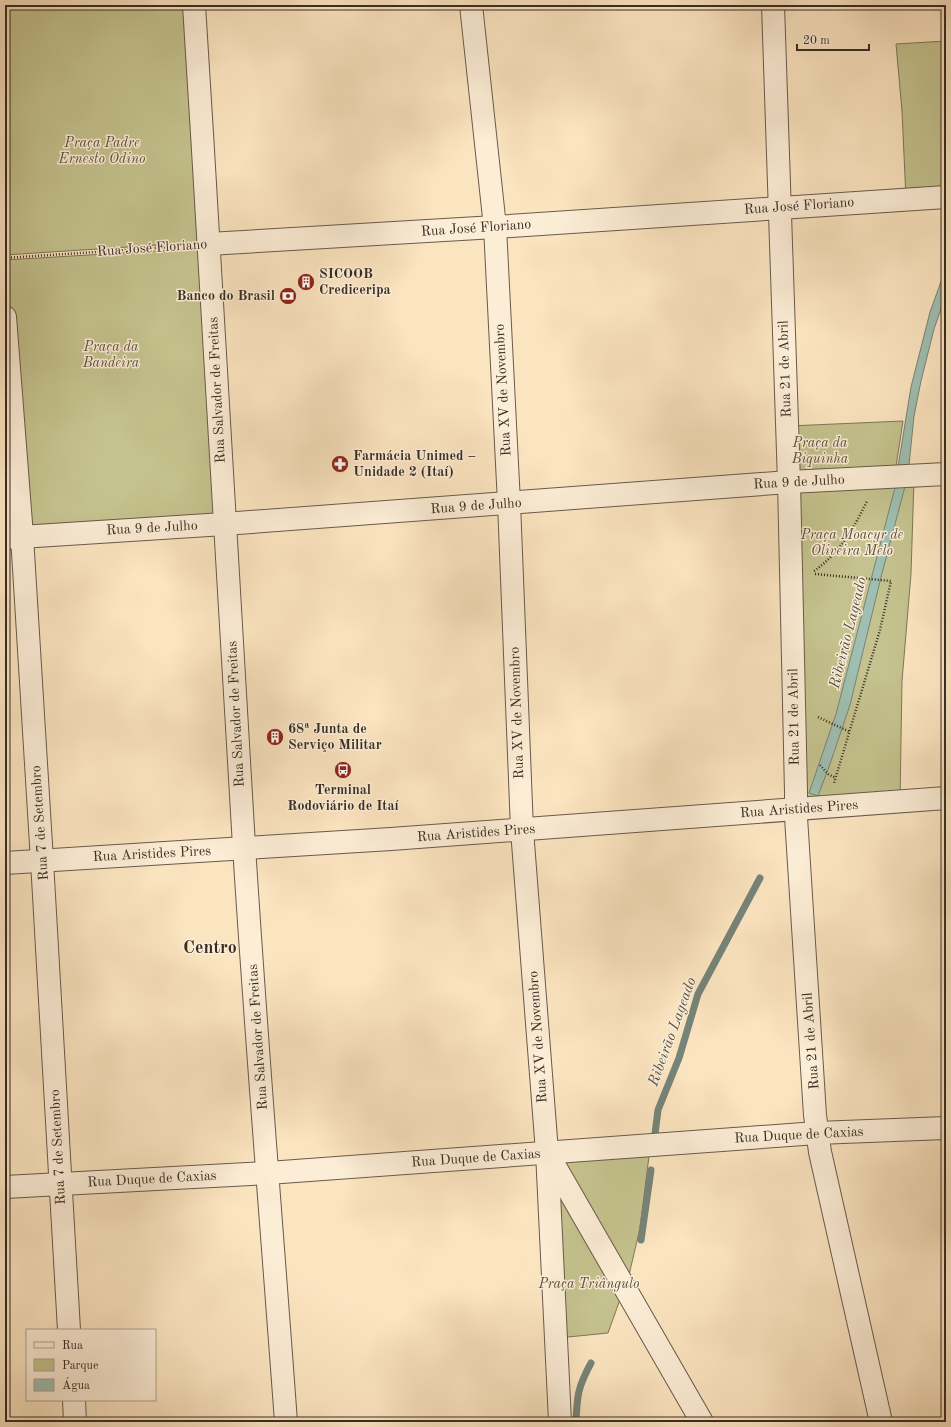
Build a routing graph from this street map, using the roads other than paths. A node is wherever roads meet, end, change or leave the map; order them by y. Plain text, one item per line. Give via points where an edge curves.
1 (194, 5) edge
2 (471, 5) edge
3 (773, 5) edge
4 (946, 197) edge
5 (780, 208) junction
6 (495, 227) junction
7 (209, 244) junction
8 (5, 317) edge
9 (946, 474) edge
10 (789, 482) junction
11 (509, 503) junction
12 (224, 524) junction
13 (13, 537) edge
14 (946, 798) edge
15 (799, 810) junction
16 (522, 830) junction
17 (244, 849) junction
18 (42, 861) junction
19 (5, 863) edge
20 (946, 1128) edge
21 (817, 1133) junction
22 (547, 1152) junction
23 (268, 1172) junction
24 (60, 1184) junction
25 (5, 1187) edge
26 (69, 1329) edge
27 (74, 1401) edge
28 (75, 1422) edge
29 (286, 1422) edge
30 (560, 1422) edge
31 (702, 1422) edge
32 (881, 1422) edge

1 - 7 street, Rua Salvador de Freitas
2 - 6 street, Rua XV de Novembro
3 - 5 street, Rua 21 de Abril
4 - 5 street, Rua José Floriano
5 - 6 street, Rua José Floriano
5 - 10 street, Rua 21 de Abril
6 - 7 street, Rua José Floriano
6 - 11 street, Rua XV de Novembro
7 - 12 street, Rua Salvador de Freitas
8 - 13 street, Rua 7 de Setembro
9 - 10 street, Rua 9 de Julho
10 - 11 street, Rua 9 de Julho
10 - 15 street, Rua 21 de Abril
11 - 12 street, Rua 9 de Julho
11 - 16 street, Rua XV de Novembro
12 - 13 street, Rua 9 de Julho
12 - 17 street, Rua Salvador de Freitas
13 - 18 street, Rua 7 de Setembro
14 - 15 street, Rua Aristides Pires
15 - 16 street, Rua Aristides Pires
15 - 21 street, Rua 21 de Abril
16 - 17 street, Rua Aristides Pires
16 - 22 street, Rua XV de Novembro
17 - 18 street, Rua Aristides Pires
17 - 23 street, Rua Salvador de Freitas
18 - 19 street, Rua Aristides Pires
18 - 24 street, Rua 7 de Setembro
20 - 21 street, Rua Duque de Caxias
21 - 22 street, Rua Duque de Caxias
21 - 32 street, Rua 21 de Abril
22 - 23 street, Rua Duque de Caxias
22 - 30 street, Rua XV de Novembro
22 - 31 street
23 - 24 street, Rua Duque de Caxias
23 - 29 street, Rua Salvador de Freitas
24 - 25 street, Rua Duque de Caxias
24 - 26 street, Rua 7 de Setembro
27 - 28 street

